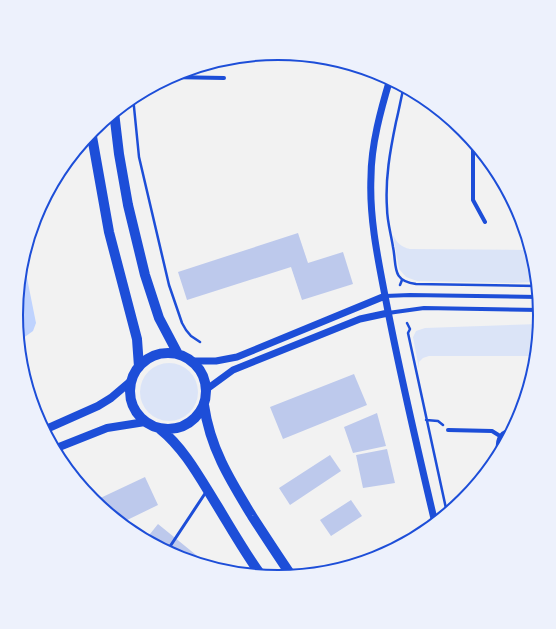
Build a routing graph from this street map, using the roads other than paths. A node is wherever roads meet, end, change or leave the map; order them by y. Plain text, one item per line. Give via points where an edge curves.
1 (185, 77) edge
2 (224, 78) dead end
3 (388, 85) edge
4 (115, 119) edge
5 (93, 139) edge
6 (473, 150) edge
7 (484, 222) dead end
8 (385, 296) junction
9 (532, 297) edge
10 (533, 310) edge
11 (388, 313) junction
12 (178, 354) junction
13 (192, 361) junction
14 (139, 367) junction
15 (131, 381) junction
16 (207, 389) junction
17 (204, 404) junction
18 (145, 422) junction
19 (49, 428) edge
20 (160, 429) junction
21 (448, 430) road end
22 (503, 434) edge
23 (500, 436) junction
24 (497, 445) edge
25 (60, 447) edge
26 (207, 490) junction
27 (434, 517) edge
28 (171, 546) edge
29 (256, 568) edge
30 (287, 569) edge

1 - 2 street
3 - 8 street via 375,143 371,176 375,242
4 - 12 main road via 128,205 145,275 160,318
5 - 14 main road via 109,232 137,339
6 - 7 street via 473,200
8 - 9 street
8 - 11 street
8 - 13 street via 237,357 216,361
10 - 11 street via 424,308
11 - 16 street via 360,318 233,370
11 - 27 street
12 - 13 main road
12 - 14 main road via 159,354
13 - 16 main road via 202,373
14 - 15 main road
15 - 18 main road via 131,400 136,412
15 - 19 main road via 98,406
16 - 17 main road
17 - 20 main road via 192,422 171,430
17 - 30 main road via 211,438 225,470
18 - 20 main road
18 - 25 main road via 108,428
20 - 26 main road via 188,459
21 - 23 street via 492,430
22 - 23 street
23 - 24 street
26 - 28 lane
26 - 29 main road

